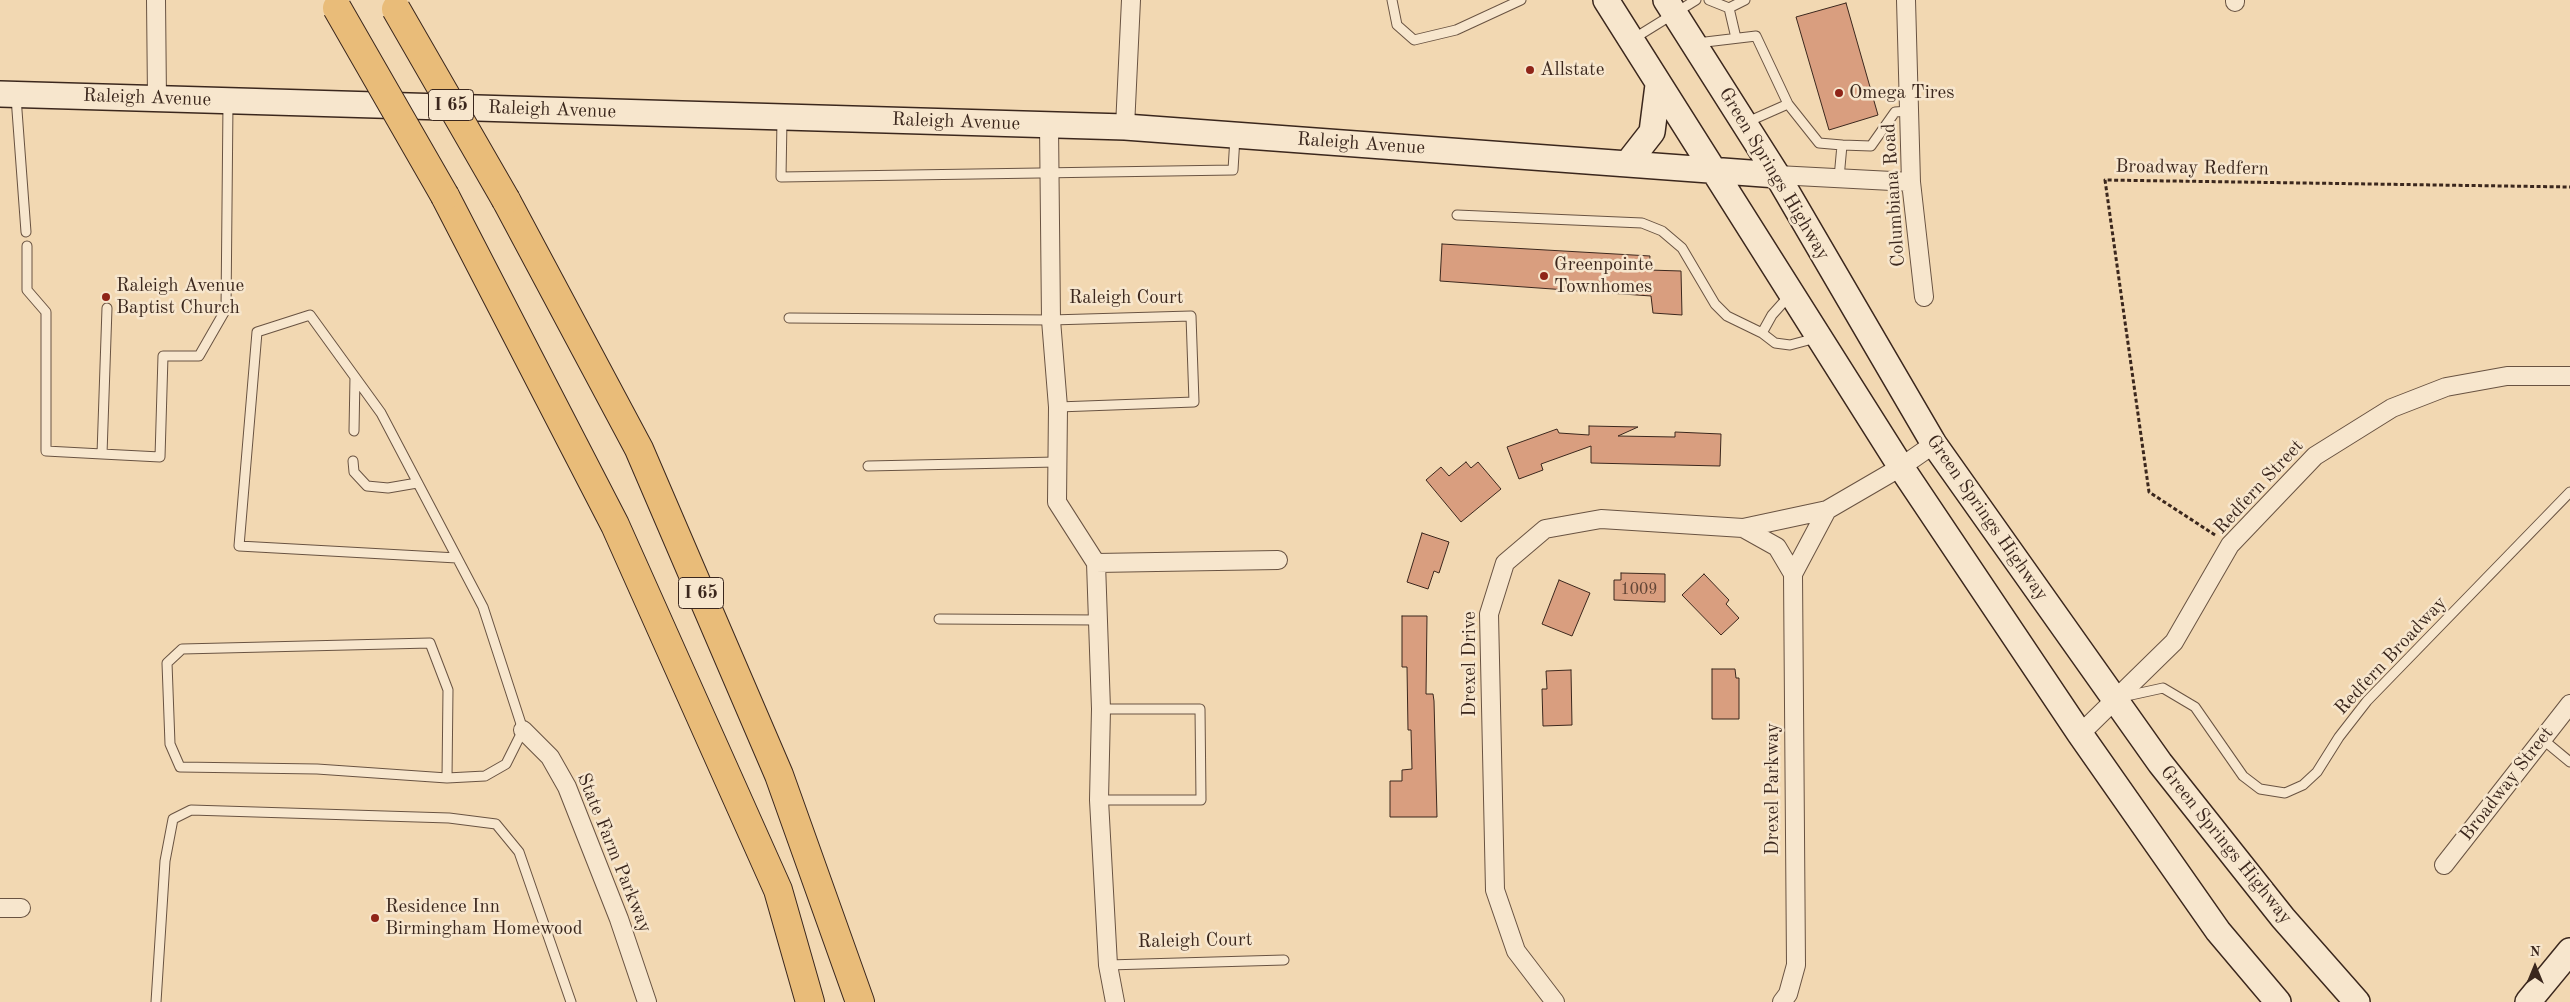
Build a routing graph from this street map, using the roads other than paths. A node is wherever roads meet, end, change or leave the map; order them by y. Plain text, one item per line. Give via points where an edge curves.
1 (156, 0) edge
2 (1131, 0) edge
3 (1392, 0) edge
4 (1521, 0) edge
5 (1606, 0) edge
6 (1696, 0) edge
7 (1709, 0) edge
8 (1744, 0) edge
9 (1906, 0) edge
10 (334, 4) edge
11 (393, 5) edge
12 (1671, 7) edge
13 (1729, 8) junction
14 (1736, 38) junction
15 (1630, 40) junction
16 (1694, 44) junction
17 (1658, 85) junction
18 (8, 94) edge
19 (157, 98) junction
20 (228, 100) junction
21 (1788, 104) junction
22 (1909, 111) junction
23 (782, 117) junction
24 (1745, 123) junction
25 (1049, 125) junction
26 (1125, 127) junction
27 (1236, 135) junction
28 (1842, 145) junction
29 (1627, 164) junction
30 (1713, 170) junction
31 (1051, 172) junction
32 (1777, 175) junction
33 (1839, 178) junction
34 (1911, 182) junction
35 (1458, 215) dead end
36 (26, 232) dead end
37 (27, 246) dead end
38 (1791, 294) junction
39 (1924, 297) dead end
40 (107, 308) dead end
41 (789, 318) dead end
42 (1051, 320) junction
43 (1762, 333) junction
44 (1819, 337) junction
45 (2570, 376) edge
46 (355, 377) junction
47 (1058, 407) junction
48 (354, 430) dead end
49 (1934, 444) junction
50 (102, 454) junction
51 (354, 461) dead end
52 (1056, 462) junction
53 (868, 466) dead end
54 (1901, 467) junction
55 (417, 482) junction
56 (2570, 492) edge
57 (1827, 510) junction
58 (1743, 528) junction
59 (457, 558) junction
60 (1278, 560) dead end
61 (1096, 563) junction
62 (1793, 574) junction
63 (939, 619) dead end
64 (1097, 620) junction
65 (2115, 698) junction
66 (2570, 704) edge
67 (1101, 709) junction
68 (522, 730) junction
69 (2080, 734) junction
70 (2541, 738) junction
71 (2570, 762) edge
72 (447, 778) junction
73 (1099, 800) junction
74 (2444, 865) dead end
75 (0, 908) edge
76 (20, 908) dead end
77 (2570, 950) edge
78 (1284, 960) dead end
79 (1108, 965) junction
80 (156, 1002) edge
81 (571, 1002) edge
82 (647, 1002) edge
83 (810, 1002) edge
84 (860, 1002) edge
85 (1115, 1002) edge
86 (1555, 1002) edge
87 (1782, 1002) edge
88 (2278, 1002) edge
89 (2357, 1002) edge
90 (2528, 1002) edge

1 - 19 street
2 - 26 street
3 - 4 lane via 1397,25 1414,40 1456,30
5 - 15 main road
6 - 12 lane
7 - 13 lane
8 - 13 lane
9 - 22 street, Columbiana Road
10 - 83 highway, I 65, bridge via 445,196 615,525 778,890
11 - 84 highway, I 65, bridge via 506,200 638,449 779,775
12 - 15 lane
12 - 16 main road, Green Springs Highway
13 - 14 lane
14 - 16 lane
14 - 21 lane via 1756,36
15 - 17 main road
16 - 24 main road, Green Springs Highway
17 - 29 main road via 1652,132
17 - 30 main road
18 - 19 main road, Raleigh Avenue
18 - 36 lane
19 - 20 main road, Raleigh Avenue
20 - 23 main road, Raleigh Avenue
20 - 50 lane via 226,309 200,356 163,356 160,456
21 - 24 lane
21 - 28 lane via 1820,143
22 - 28 lane via 1895,112 1871,146
22 - 34 street, Columbiana Road
23 - 25 main road, Raleigh Avenue
23 - 31 lane via 782,177
24 - 32 main road, Green Springs Highway
25 - 26 main road, Raleigh Avenue
25 - 31 street, Raleigh Court
26 - 27 main road, Raleigh Avenue
27 - 29 main road, Raleigh Avenue
27 - 31 lane via 1232,170
28 - 33 lane
29 - 30 main road, Raleigh Avenue
30 - 32 main road, Raleigh Avenue
30 - 38 main road
31 - 42 street, Raleigh Court
32 - 33 street, Raleigh Avenue
32 - 49 main road, Green Springs Highway
33 - 34 street, Raleigh Avenue
34 - 39 street, Columbiana Road
35 - 43 lane via 1642,223 1662,231 1682,248 1715,304 1728,316
37 - 50 lane via 27,290 46,312 46,451
38 - 43 lane via 1772,315
38 - 44 main road
40 - 50 lane
41 - 42 lane, Raleigh Court
42 - 47 street, Raleigh Court
42 - 47 lane, Raleigh Court via 1191,316 1194,402
43 - 44 lane via 1775,343 1790,344
44 - 54 main road
45 - 65 street, Redfern Street via 2507,376 2446,387 2392,408 2315,456 2230,545 2174,642
46 - 48 lane
46 - 55 lane via 381,413
46 - 59 lane via 310,315 257,332 239,546
47 - 52 street, Raleigh Court
49 - 54 street
49 - 65 main road, Green Springs Highway
51 - 55 lane via 354,472 367,486 388,488
52 - 53 lane
52 - 61 street, Raleigh Court via 1057,502
54 - 57 street
54 - 69 main road
55 - 59 lane
56 - 65 lane, Redfern Broadway via 2367,701 2317,772 2303,785 2285,793 2260,789 2243,776 2195,707 2163,688
57 - 58 street, Drexel Drive
57 - 62 street, Drexel Parkway
58 - 62 street, Drexel Drive via 1777,547
58 - 86 street, Drexel Drive via 1601,519 1573,523 1546,529 1505,563 1489,614 1495,890 1516,951
59 - 68 lane via 483,607
60 - 61 street
61 - 64 street
62 - 87 street, Drexel Parkway via 1796,965 1788,994
63 - 64 lane
64 - 67 street
65 - 69 street, Redfern Street
65 - 89 main road, Green Springs Highway via 2160,763 2271,902
66 - 70 street, Broadway Street
67 - 73 street
67 - 73 lane via 1200,709 1201,800
68 - 72 lane via 506,764 485,776
68 - 82 street, State Farm Parkway via 550,757 567,787 620,919
69 - 88 main road via 2218,931
70 - 71 lane
70 - 74 street, Broadway Street
72 - 72 lane via 448,690 430,643 182,649 167,663 170,744 180,767 317,769
73 - 79 street
75 - 76 street
77 - 90 main road
78 - 79 lane, Raleigh Court
79 - 85 street
80 - 81 lane via 165,861 173,819 191,810 449,818 496,824 519,852

